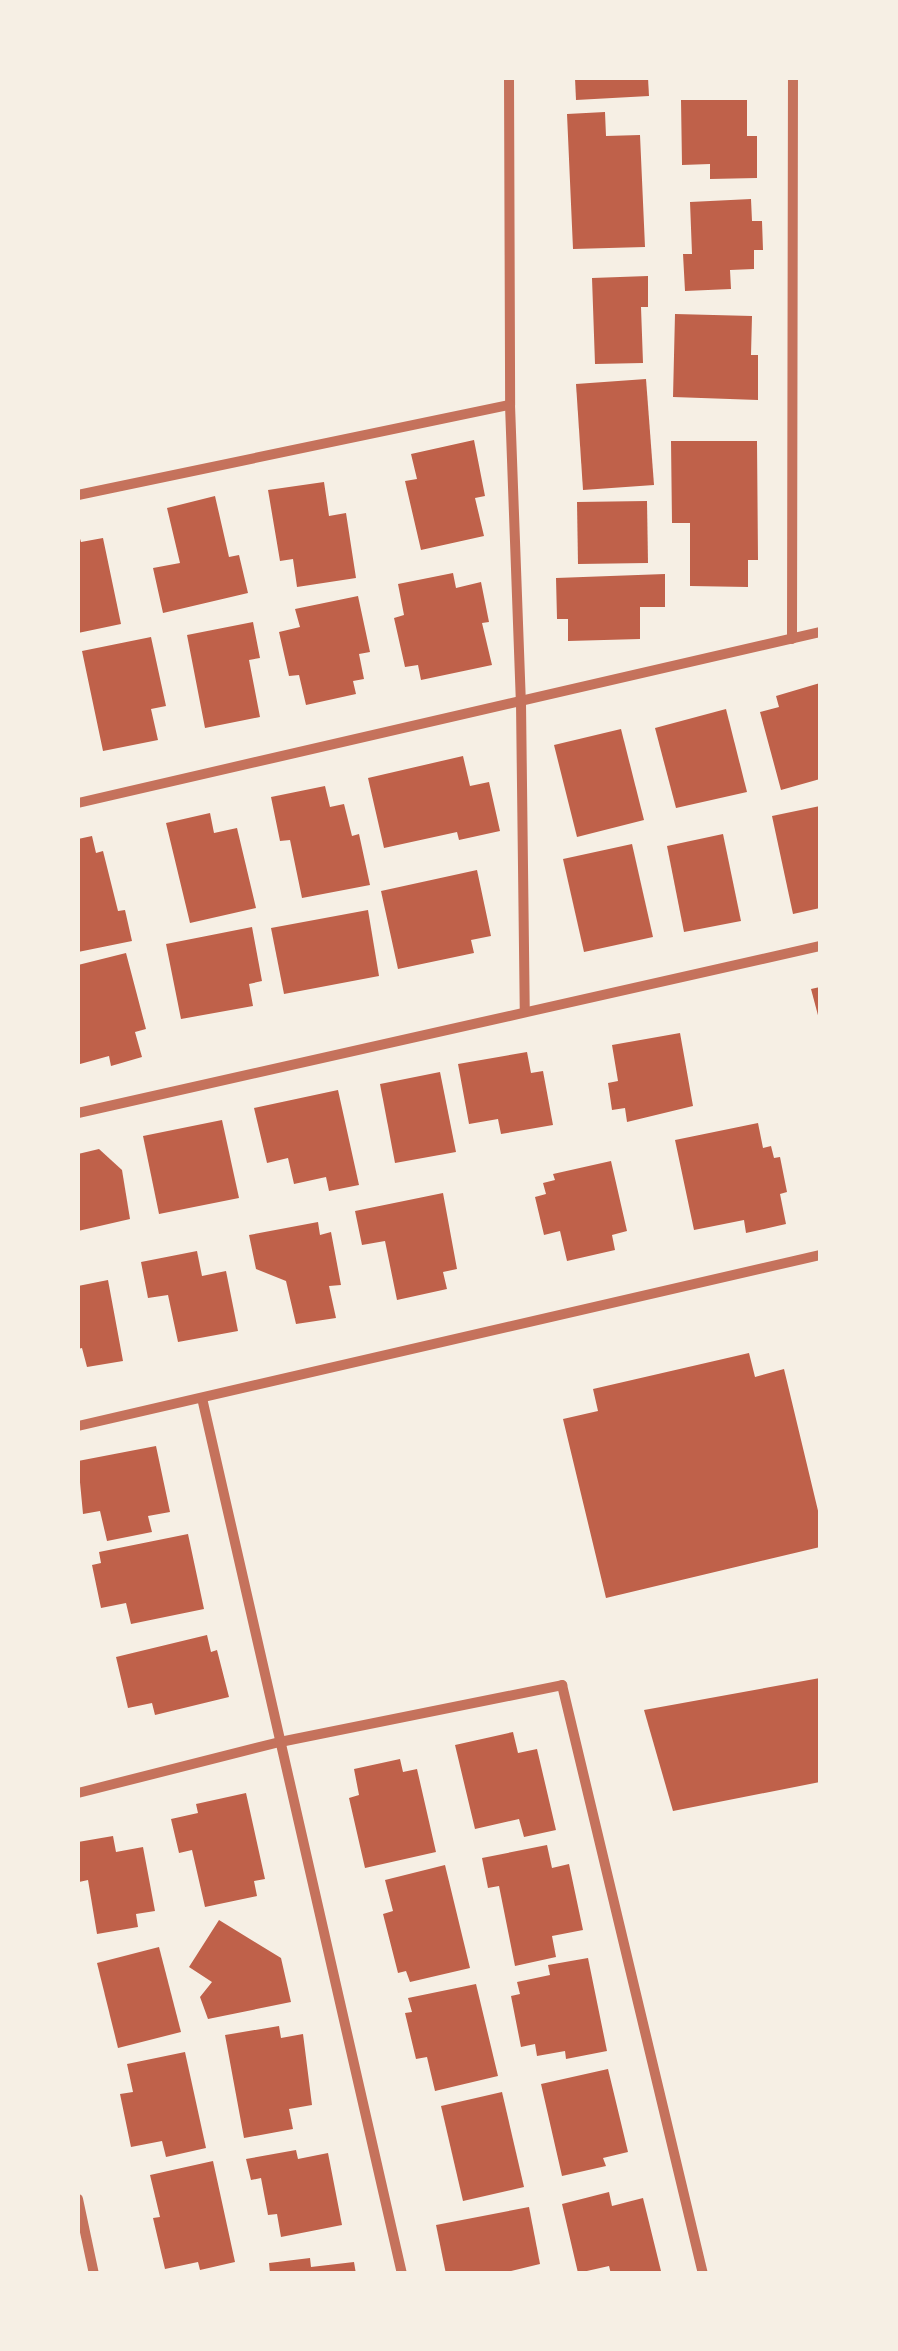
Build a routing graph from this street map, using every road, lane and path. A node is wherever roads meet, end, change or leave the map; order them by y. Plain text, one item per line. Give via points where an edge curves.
1 (509, 78) edge
2 (793, 78) edge
3 (510, 405) junction
4 (78, 495) edge
5 (820, 632) edge
6 (792, 638) junction
7 (521, 703) junction
8 (78, 803) edge
9 (820, 946) edge
10 (525, 1010) junction
11 (78, 1113) edge
12 (820, 1255) edge
13 (202, 1398) junction
14 (78, 1426) edge
15 (280, 1742) junction
16 (78, 1793) edge
17 (78, 2199) edge
18 (94, 2274) edge
19 (402, 2274) edge
20 (703, 2274) edge

1 - 3 street
2 - 6 street
3 - 4 street
3 - 7 street
5 - 6 street
6 - 7 street
7 - 8 street
7 - 10 street
9 - 10 street
10 - 11 street
12 - 13 street
13 - 14 street
13 - 15 street
15 - 16 street
15 - 19 street
15 - 20 street via 562,1684
17 - 18 street

